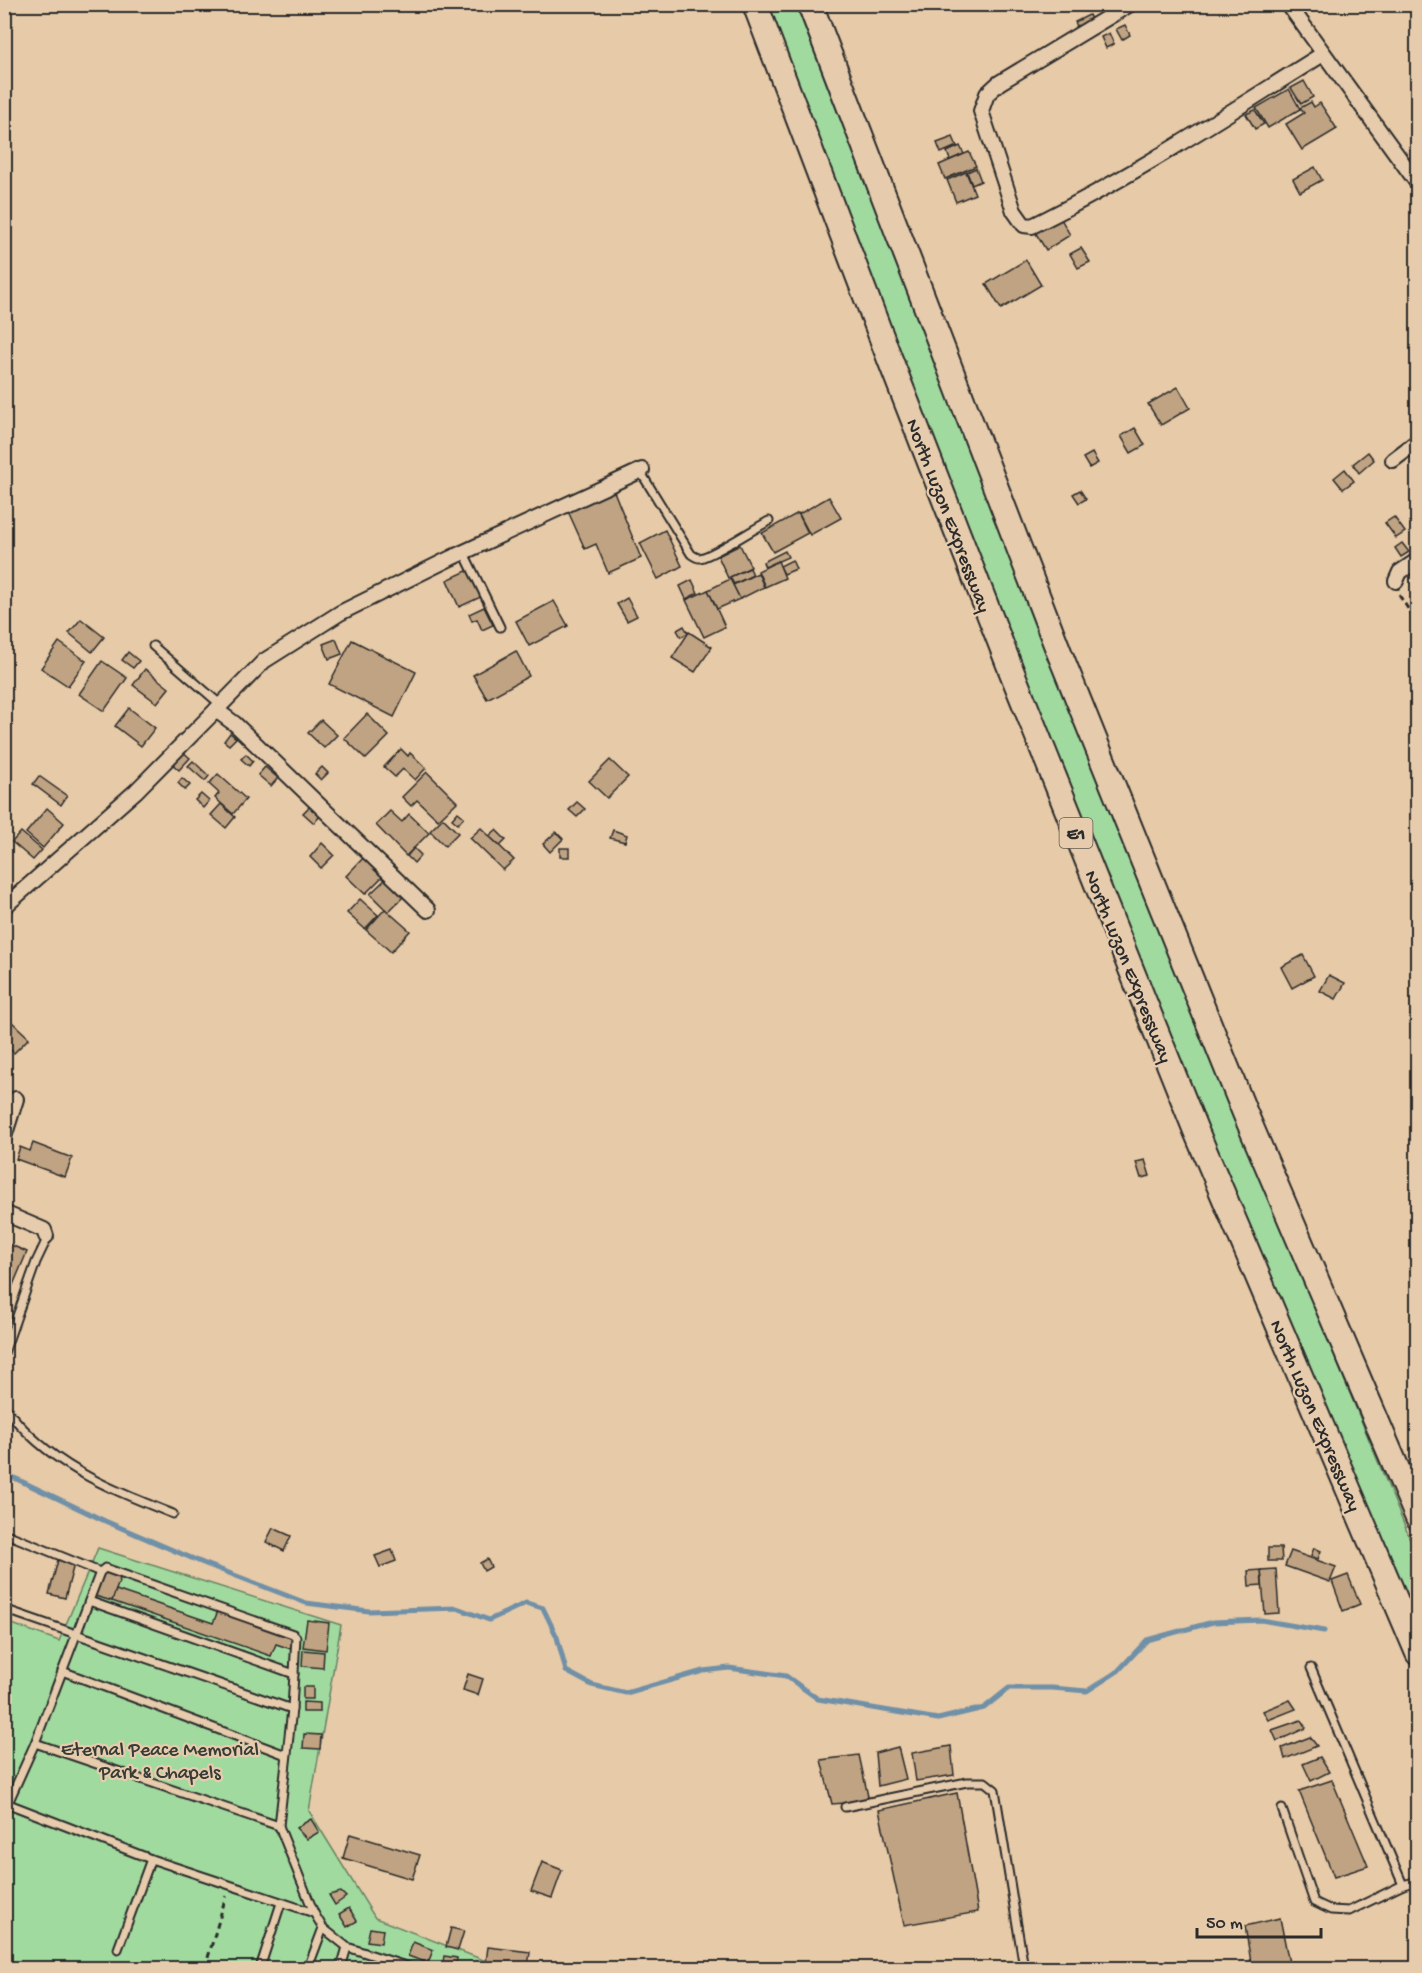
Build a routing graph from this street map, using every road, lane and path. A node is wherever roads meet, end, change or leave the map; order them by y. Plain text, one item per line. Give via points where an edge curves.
1 (755, 4) edge
2 (810, 4) edge
3 (1130, 4) edge
4 (1288, 4) edge
5 (1323, 54) junction
6 (1418, 184) edge
7 (1418, 441) edge
8 (1393, 460) dead end
9 (641, 471) joint
10 (769, 521) dead end
11 (464, 553) junction
12 (1418, 560) edge
13 (1396, 581) joint
14 (1418, 624) edge
15 (500, 627) dead end
16 (153, 646) dead end
17 (218, 707) junction
18 (4, 907) edge
19 (428, 910) dead end
20 (16, 1099) dead end
21 (4, 1137) edge
22 (4, 1213) edge
23 (46, 1236) joint
24 (4, 1353) edge
25 (4, 1406) edge
26 (173, 1514) dead end
27 (1418, 1518) edge
28 (4, 1533) edge
29 (100, 1572) junction
30 (89, 1601) junction
31 (4, 1609) edge
32 (77, 1634) junction
33 (1418, 1653) edge
34 (1311, 1668) dead end
35 (62, 1671) junction
36 (294, 1674) junction
37 (292, 1709) junction
38 (35, 1743) junction
39 (286, 1755) junction
40 (6, 1803) edge
41 (845, 1807) dead end
42 (1282, 1809) dead end
43 (4, 1812) edge
44 (279, 1826) junction
45 (151, 1859) junction
46 (1418, 1881) edge
47 (229, 1885) junction
48 (1403, 1885) junction
49 (281, 1904) junction
50 (314, 1913) junction
51 (323, 1928) junction
52 (347, 1947) junction
53 (118, 1948) dead end
54 (205, 1968) edge
55 (260, 1968) edge
56 (308, 1968) edge
57 (341, 1968) edge
58 (412, 1968) edge
59 (1024, 1968) edge

1 - 33 highway, North Luzon Expressway / E1 via 1011,670 1196,1131
2 - 27 highway via 1059,652 1245,1113
3 - 5 street via 987,94 981,111 1014,211 1024,225 1032,226 1086,199
4 - 5 street
5 - 6 street
7 - 8 street
9 - 10 lane via 696,557
9 - 11 street
11 - 15 lane
11 - 17 street via 340,613 264,661
12 - 13 street via 1400,572
13 - 14 path via 1399,594
16 - 17 lane
17 - 18 street via 136,791
17 - 19 street
20 - 21 street
22 - 23 street via 44,1230
23 - 24 lane
25 - 26 lane via 47,1451 80,1473
28 - 29 lane
29 - 30 lane
29 - 36 lane via 105,1568 112,1570 293,1634
30 - 32 lane
30 - 36 lane
31 - 32 lane
32 - 35 lane
32 - 37 lane
34 - 48 lane
35 - 38 lane
35 - 39 lane
36 - 37 lane
37 - 39 lane
38 - 40 lane
38 - 44 lane
39 - 44 lane
40 - 43 lane
40 - 45 lane
41 - 59 lane via 967,1782 985,1782 995,1790
42 - 48 lane via 1314,1902 1331,1910 1349,1911
44 - 50 lane
45 - 47 lane
45 - 53 lane
46 - 48 lane
47 - 49 lane
47 - 54 path
49 - 50 lane
49 - 55 lane
50 - 51 lane
51 - 52 lane
51 - 56 lane
52 - 57 lane
52 - 58 lane

